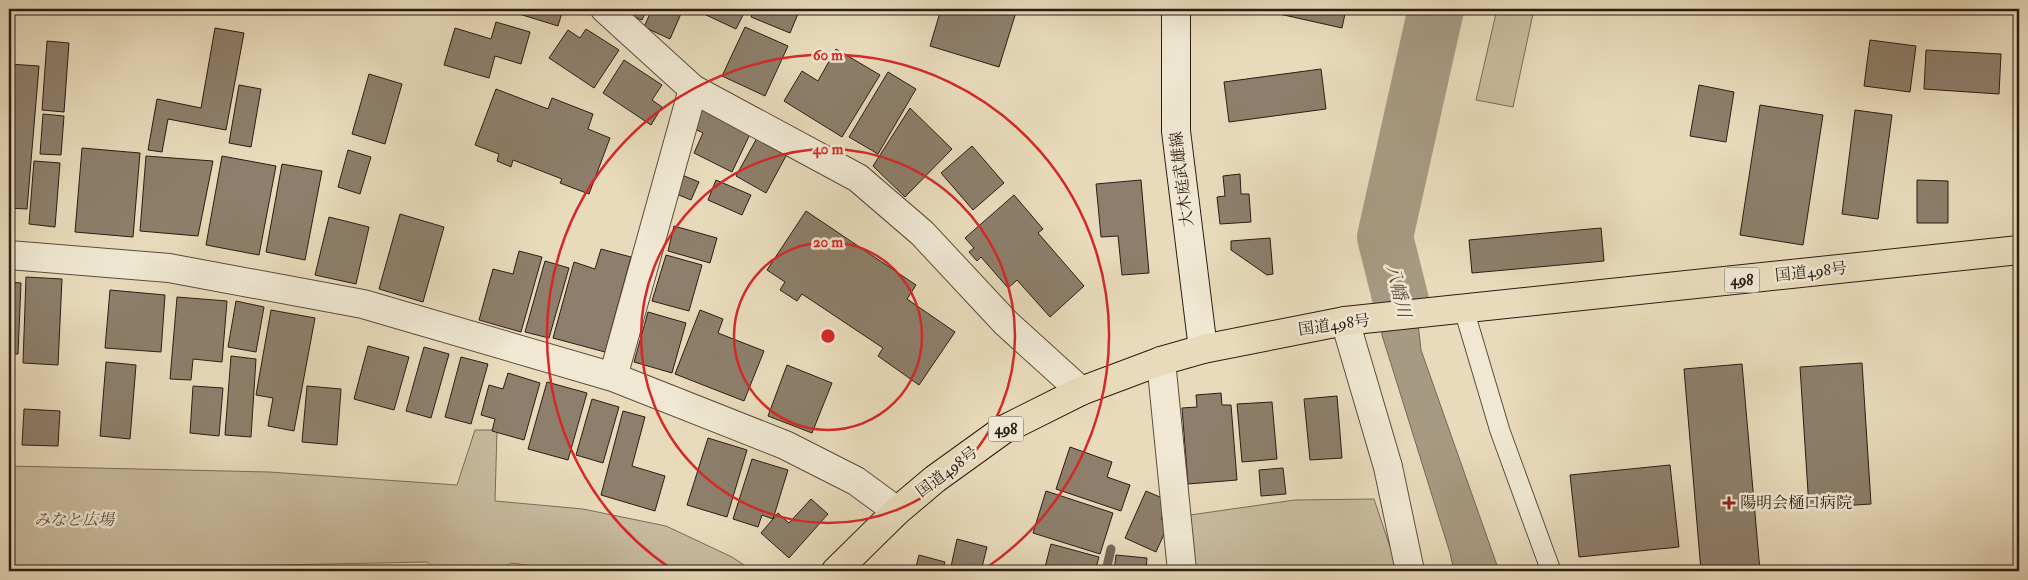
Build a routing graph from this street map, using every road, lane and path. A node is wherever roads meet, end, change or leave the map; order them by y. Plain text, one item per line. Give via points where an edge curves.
1 (605, 9) edge
2 (1176, 9) edge
3 (693, 89) junction
4 (2019, 250) edge
5 (9, 255) edge
6 (1464, 310) junction
7 (1345, 321) junction
8 (1203, 349) junction
9 (1161, 361) junction
10 (614, 377) junction
11 (1081, 391) junction
12 (897, 511) junction
13 (840, 568) edge
14 (1182, 571) edge
15 (1410, 571) edge
16 (1552, 571) edge

1 - 3 street
2 - 8 street, 大木庭武雄線 via 1176,131
3 - 10 street
3 - 11 street via 858,178 922,233 1006,323
4 - 6 highway, 国道498号 / 498
5 - 10 street via 170,268 363,304
6 - 7 highway, 国道498号 / 498
6 - 16 lane via 1500,431
7 - 8 highway, 国道498号 / 498
7 - 15 street via 1388,467
8 - 9 highway, 国道498号 / 498
9 - 11 highway, 国道498号 / 498
9 - 14 street
10 - 12 street via 785,445 856,482
11 - 12 highway, 国道498号 / 498 via 1003,430 934,478
12 - 13 highway, 国道498号 / 498

